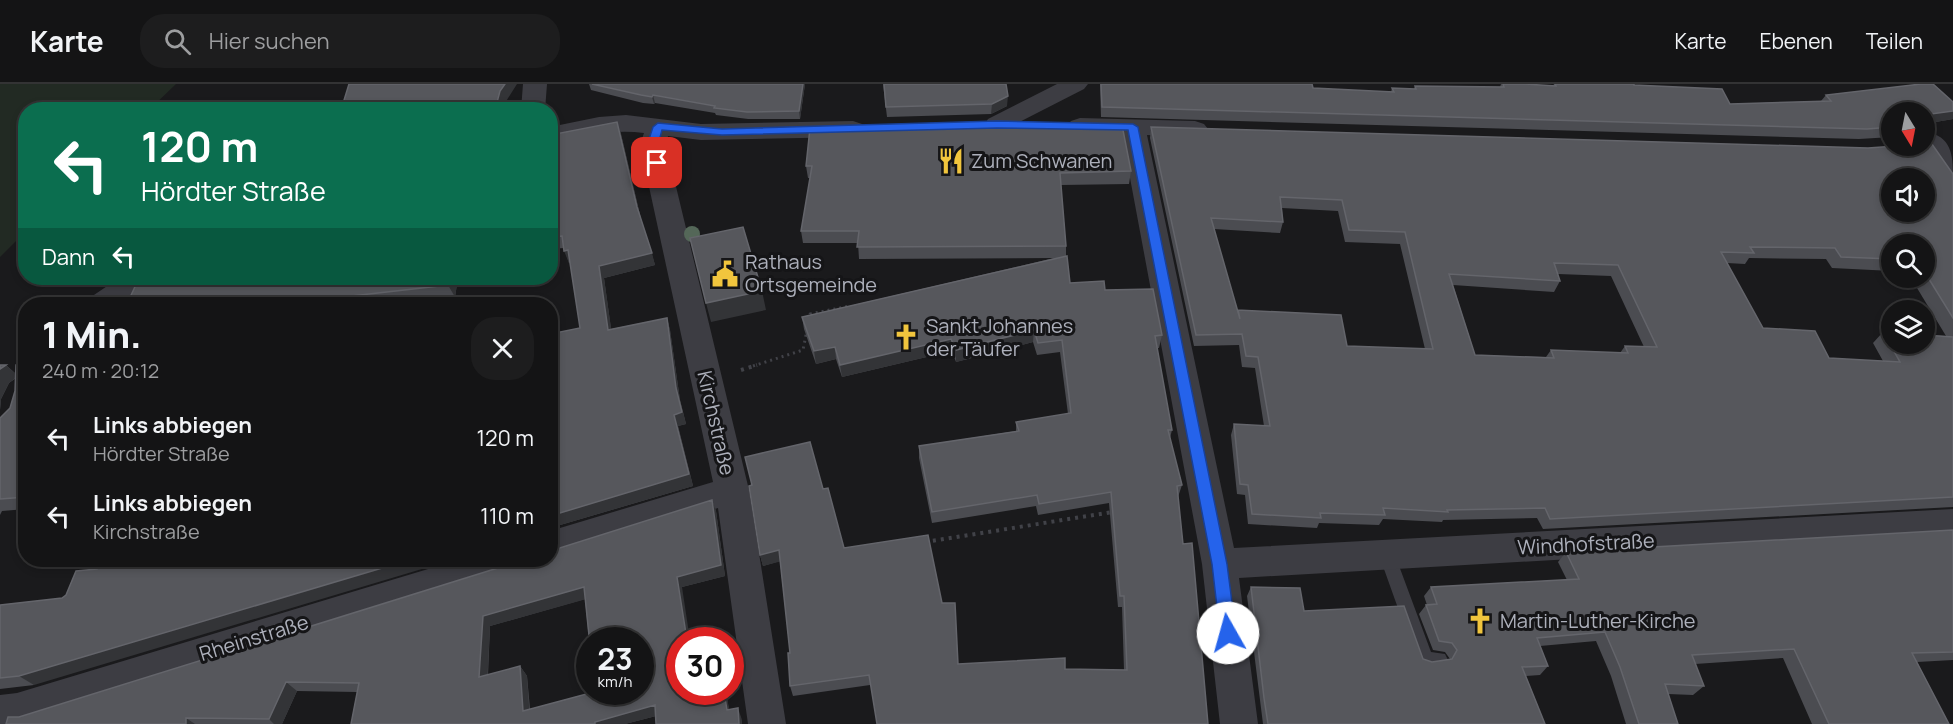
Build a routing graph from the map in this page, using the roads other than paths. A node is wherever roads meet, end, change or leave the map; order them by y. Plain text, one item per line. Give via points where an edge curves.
1 (535, 84) edge
2 (1076, 84) edge
3 (534, 102) edge
4 (658, 127) junction
5 (1133, 127) junction
6 (881, 128) edge
7 (1216, 130) edge
8 (558, 134) edge
9 (129, 285) edge
10 (112, 297) edge
11 (732, 490) junction
12 (1953, 524) edge
13 (558, 544) edge
14 (1387, 555) junction
15 (1220, 564) junction
16 (484, 567) edge
17 (1439, 660) edge
18 (0, 714) edge
19 (767, 724) edge
20 (1239, 724) edge

1 - 3 street
2 - 5 street via 985,125
4 - 6 street via 722,132
4 - 8 street via 615,123
4 - 11 street, Kirchstraße via 652,145
5 - 7 street
5 - 15 street
9 - 10 street
11 - 13 street
11 - 19 street, Kirchstraße
12 - 14 street, Windhofstraße
14 - 15 street, Windhofstraße
14 - 17 lane via 1425,662
15 - 20 street
16 - 18 street, Rheinstraße

